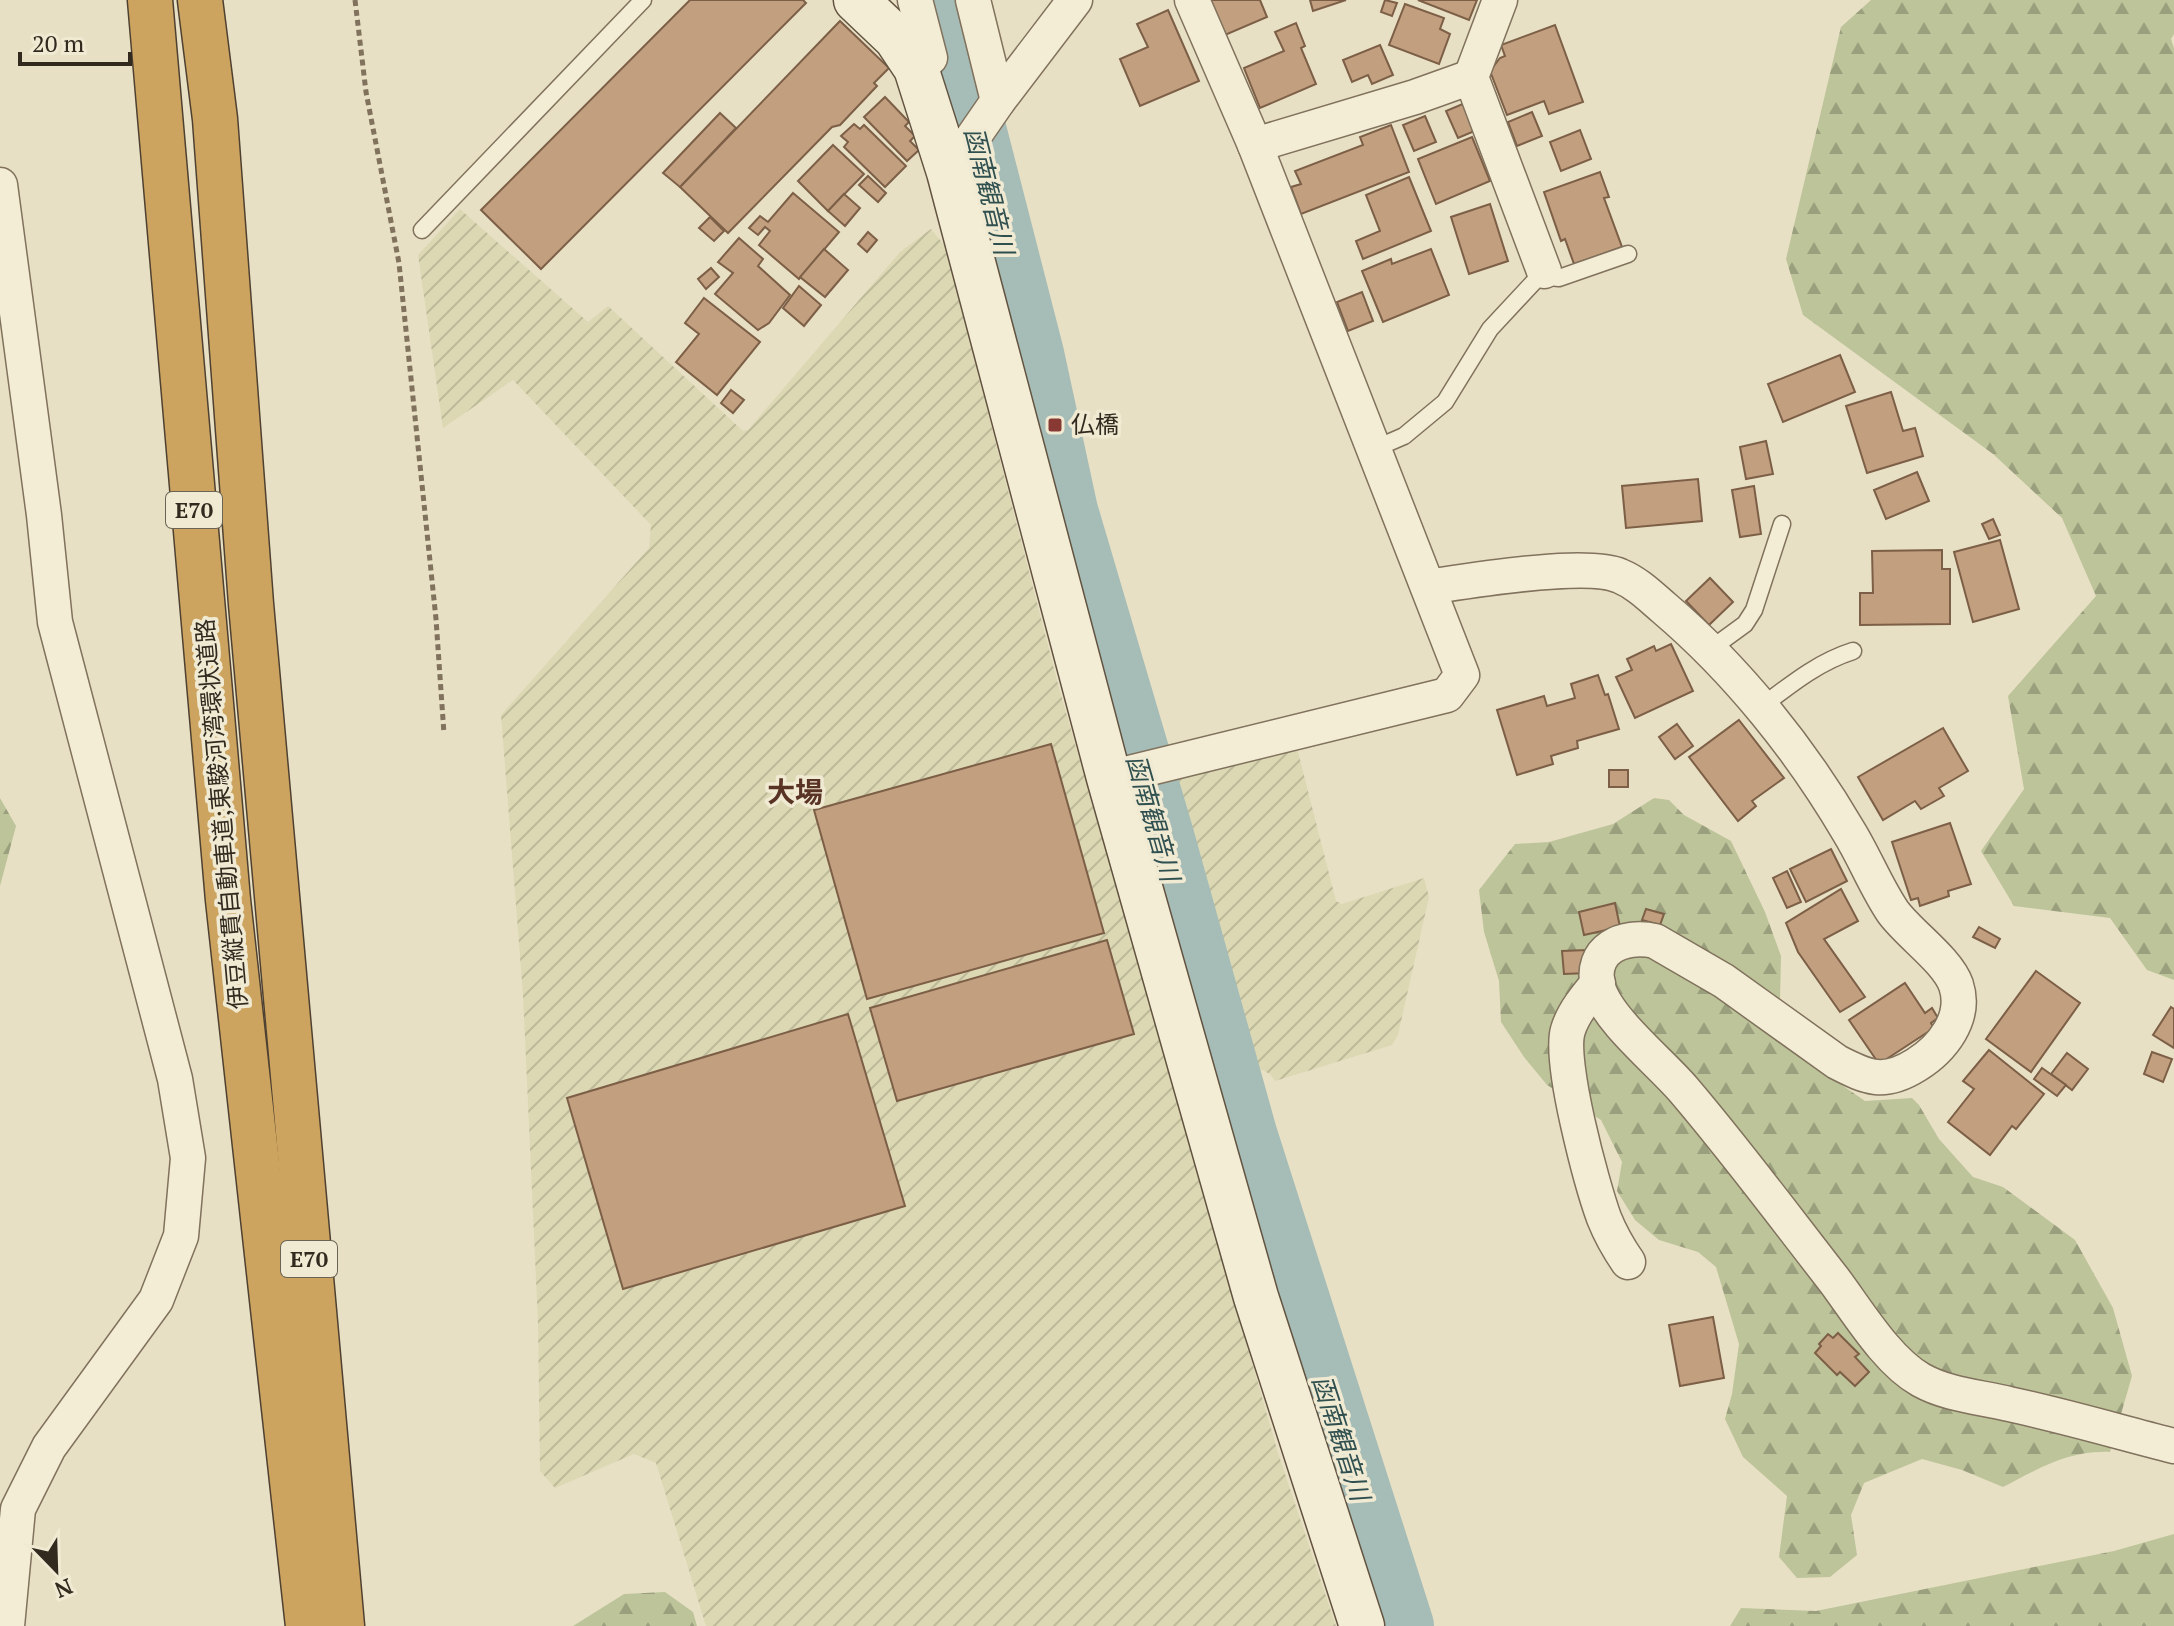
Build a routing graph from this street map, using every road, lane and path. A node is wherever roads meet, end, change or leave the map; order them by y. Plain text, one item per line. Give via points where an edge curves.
1 (141, 0) edge
2 (150, 0) edge
3 (200, 0) edge
4 (209, 0) edge
5 (355, 0) edge
6 (643, 0) edge
7 (856, 0) edge
8 (915, 0) edge
9 (973, 0) edge
10 (1075, 0) edge
11 (1192, 0) edge
12 (1500, 0) edge
13 (916, 68) junction
14 (1471, 77) junction
15 (998, 101) junction
16 (215, 119) junction
17 (161, 121) junction
18 (1255, 145) junction
19 (949, 172) junction
20 (0, 185) edge
21 (422, 230) dead end
22 (1628, 254) dead end
23 (1544, 271) junction
24 (1374, 449) junction
25 (1782, 524) dead end
26 (1428, 587) junction
27 (1708, 651) junction
28 (1853, 651) dead end
29 (1761, 707) junction
30 (444, 734) dead end
31 (1109, 778) junction
32 (1598, 983) junction
33 (1628, 1262) dead end
34 (2174, 1446) edge
35 (7, 1626) edge
36 (308, 1626) edge
37 (342, 1626) edge
38 (1362, 1626) edge

1 - 17 highway
2 - 17 highway, 伊豆縦貫自動車道;東駿河湾環状道路 / E70
3 - 16 highway, 伊豆縦貫自動車道;東駿河湾環状道路 / E70
4 - 16 highway
5 - 30 path via 366,92 399,263
6 - 21 lane
7 - 13 street via 896,38
8 - 13 street via 930,58
9 - 15 street
10 - 15 street
11 - 18 street
12 - 14 street
13 - 19 street
14 - 18 street
14 - 23 street
15 - 19 street
16 - 37 highway, 伊豆縦貫自動車道;東駿河湾環状道路 / E70 via 251,604
17 - 36 highway, 伊豆縦貫自動車道;東駿河湾環状道路 / E70 via 228,900
18 - 24 street
19 - 31 street
20 - 35 street via 55,622 175,1079 188,1158 181,1236 156,1300 49,1447 18,1509
22 - 23 lane via 1559,278
23 - 24 lane via 1490,329 1445,402 1404,436
24 - 26 street
25 - 27 lane via 1754,610 1745,624
26 - 27 street via 1592,570 1617,574 1635,583
26 - 31 street via 1462,675 1447,695
27 - 29 street
28 - 29 lane via 1832,657
29 - 32 street via 1819,783 1892,910 1956,984 1958,1015 1942,1045 1890,1078 1858,1073 1724,981 1645,939 1630,938 1608,947 1597,966
31 - 38 street via 1256,1297
32 - 33 street via 1568,1030 1565,1051 1578,1124 1605,1220
32 - 34 street via 1621,1025 1750,1171 1889,1353 1920,1380 1953,1393

